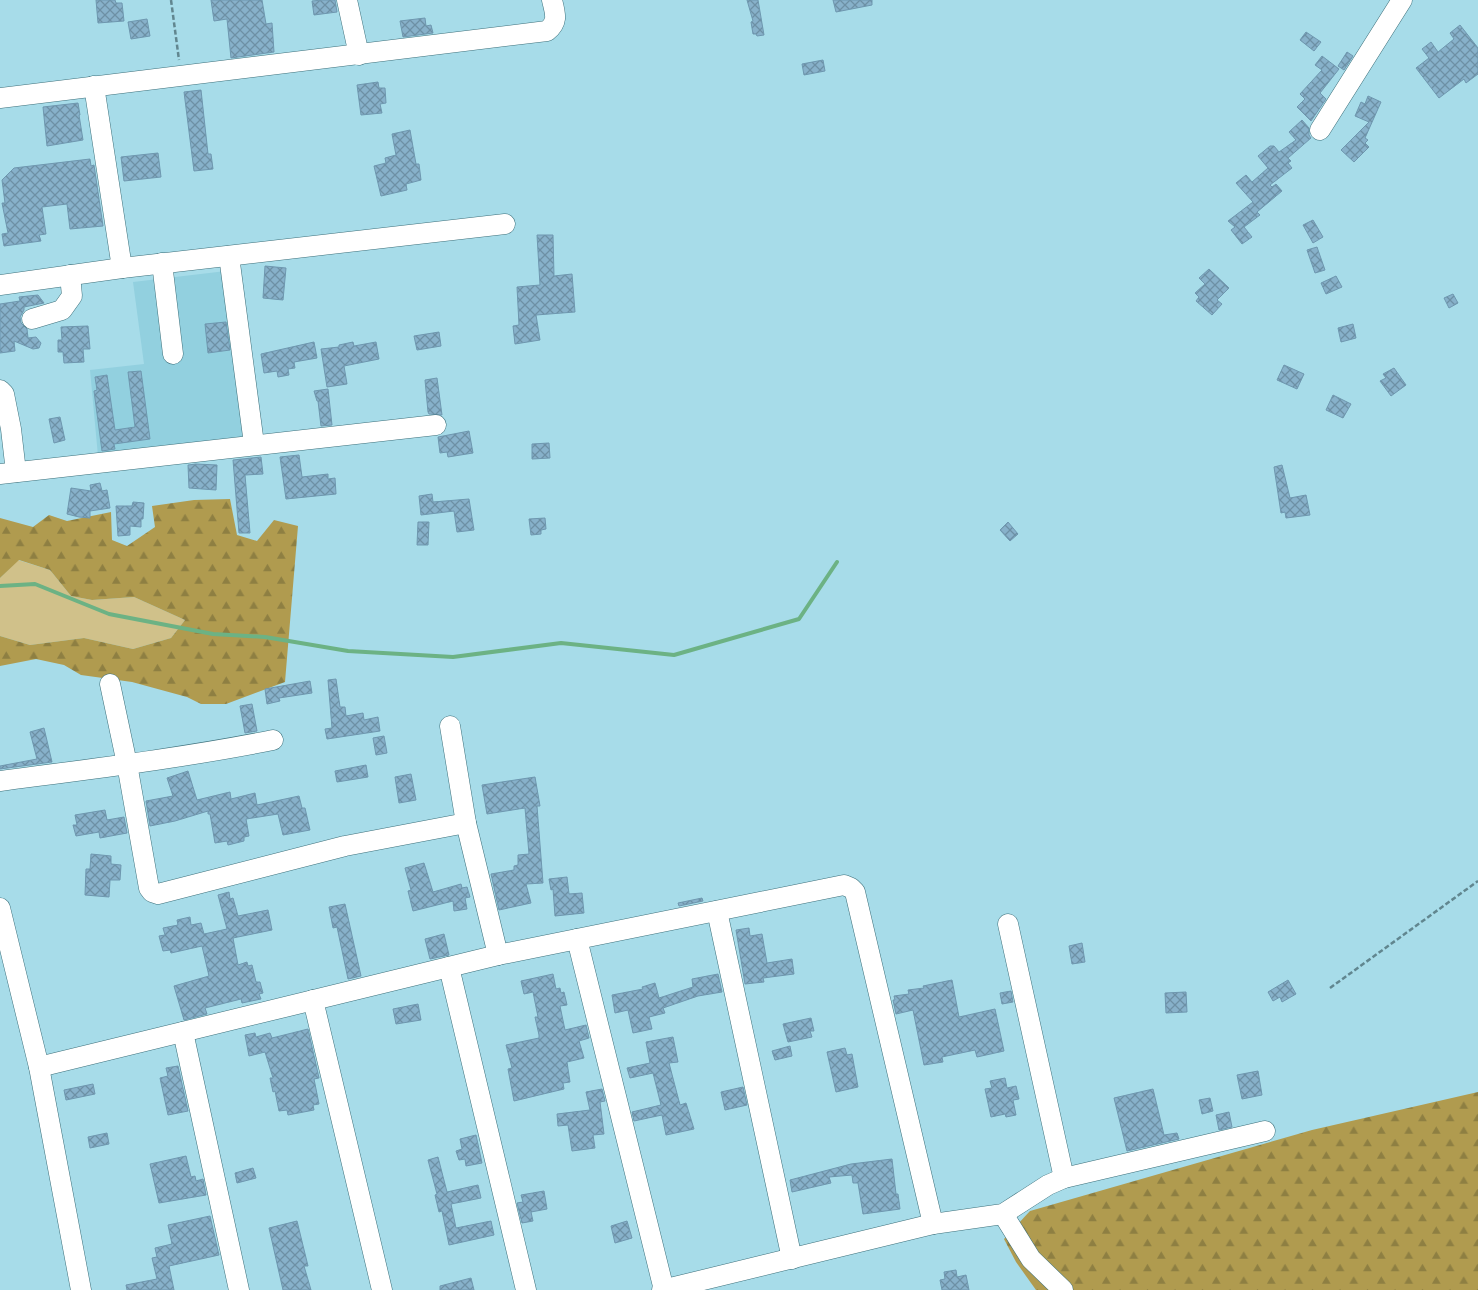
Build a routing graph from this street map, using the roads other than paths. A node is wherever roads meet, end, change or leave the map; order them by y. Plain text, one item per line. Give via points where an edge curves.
1 (347, 0) edge
2 (552, 0) edge
3 (1402, 0) edge
4 (359, 55) junction
5 (94, 86) junction
6 (0, 98) edge
7 (1320, 130) dead end
8 (505, 224) dead end
9 (229, 256) junction
10 (162, 263) junction
11 (122, 268) junction
12 (70, 275) junction
13 (0, 284) edge
14 (32, 319) dead end
15 (173, 354) dead end
16 (0, 390) edge
17 (436, 425) dead end
18 (254, 444) junction
19 (8, 473) edge
20 (110, 684) dead end
21 (450, 726) dead end
22 (274, 740) dead end
23 (127, 764) junction
24 (0, 781) edge
25 (466, 824) junction
26 (0, 908) edge
27 (717, 911) junction
28 (1008, 924) dead end
29 (577, 939) junction
30 (498, 956) junction
31 (450, 967) junction
32 (313, 1000) junction
33 (183, 1032) junction
34 (39, 1067) junction
35 (1265, 1132) dead end
36 (1064, 1178) junction
37 (1003, 1214) junction
38 (933, 1224) junction
39 (792, 1259) junction
40 (81, 1290) edge
41 (239, 1290) edge
42 (382, 1290) edge
43 (526, 1290) edge
44 (663, 1290) edge
45 (1063, 1290) edge

1 - 4 street
2 - 4 street via 556,20 547,31
3 - 7 street
4 - 5 street
5 - 6 street
5 - 11 street
8 - 9 street
9 - 10 street
9 - 18 street
10 - 11 street
10 - 15 street
11 - 12 street
12 - 13 street
12 - 14 street via 72,296 62,310
16 - 19 street via 4,394 11,429
17 - 18 street
18 - 19 street
20 - 23 street
21 - 25 street
22 - 23 street
23 - 24 street
23 - 25 street via 149,888 155,893 345,846
25 - 30 street
26 - 34 street
27 - 29 street
27 - 38 street via 844,885 855,892
27 - 39 street
28 - 36 street
29 - 30 street
29 - 44 street
30 - 31 street
31 - 32 street
31 - 43 street
32 - 33 street
32 - 42 street
33 - 34 street
33 - 41 street
34 - 40 street
35 - 36 street
36 - 37 street
37 - 38 street
37 - 45 street via 1031,1259
38 - 39 street
39 - 44 street

